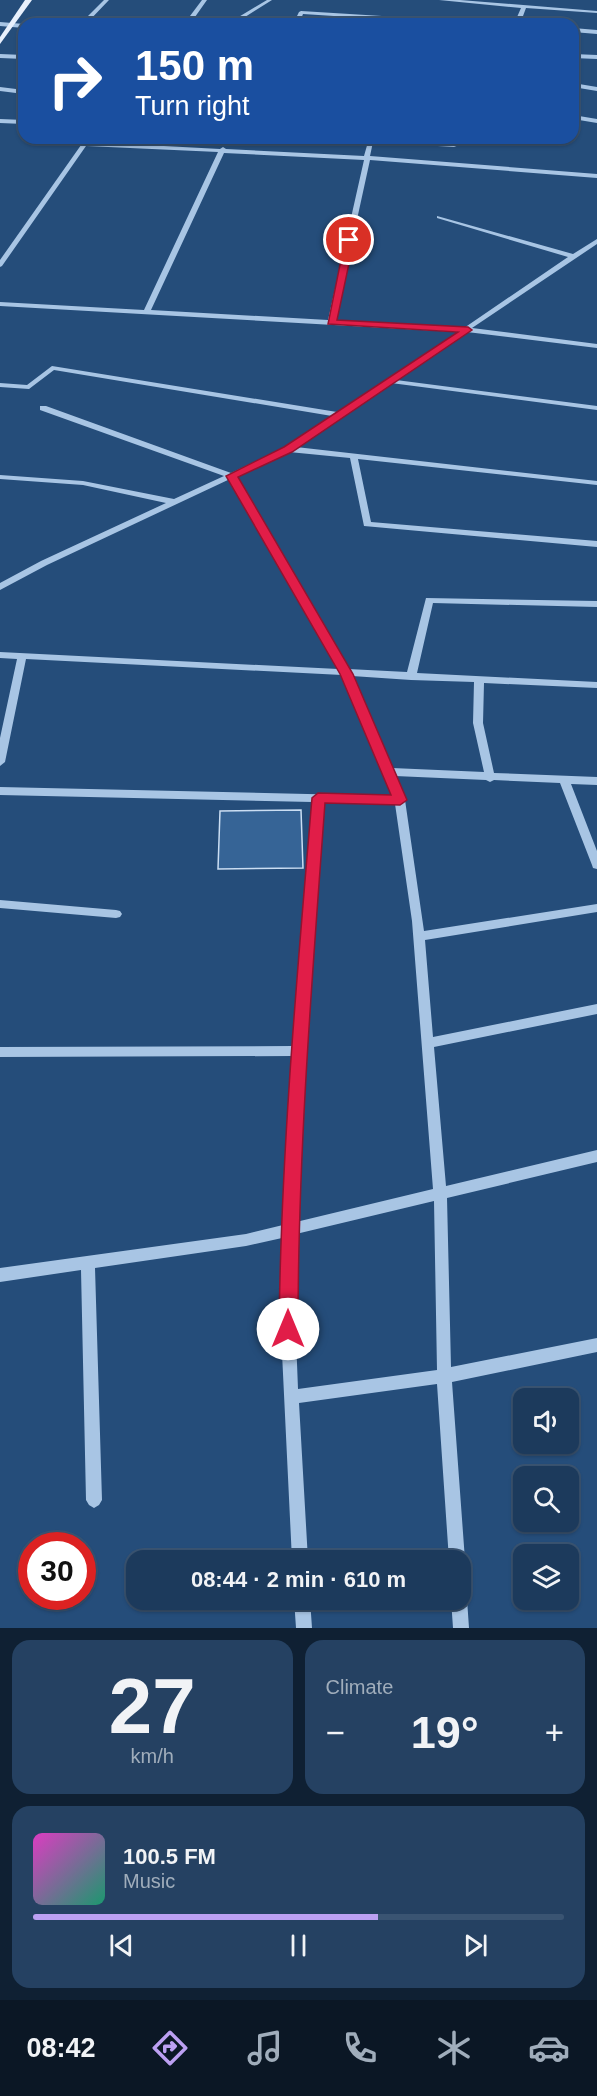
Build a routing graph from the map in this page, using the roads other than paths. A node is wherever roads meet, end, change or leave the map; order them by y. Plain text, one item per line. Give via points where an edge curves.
1 (29, 0) edge
2 (107, 0) edge
3 (205, 0) edge
4 (270, 0) edge
5 (441, 0) edge
6 (524, 7) junction
7 (597, 12) edge
8 (89, 18) edge
9 (192, 18) edge
10 (240, 18) edge
11 (299, 18) edge
12 (390, 18) edge
13 (519, 18) edge
14 (0, 24) edge
15 (11, 25) junction
16 (18, 26) edge
17 (579, 30) edge
18 (597, 32) edge
19 (0, 42) edge
20 (0, 56) edge
21 (579, 56) edge
22 (18, 57) edge
23 (597, 57) edge
24 (579, 87) edge
25 (0, 89) edge
26 (597, 89) edge
27 (18, 91) edge
28 (579, 118) edge
29 (0, 121) edge
30 (597, 121) edge
31 (18, 122) edge
32 (85, 144) edge
33 (138, 144) edge
34 (370, 144) edge
35 (440, 144) edge
36 (457, 144) edge
37 (223, 149) junction
38 (367, 158) junction
39 (597, 176) edge
40 (439, 217) dead end
41 (596, 242) edge
42 (574, 257) junction
43 (0, 265) edge
44 (0, 304) edge
45 (147, 312) junction
46 (331, 322) junction
47 (468, 330) junction
48 (597, 346) edge
49 (390, 381) junction
50 (0, 385) edge
51 (43, 408) dead end
52 (597, 408) edge
53 (339, 415) junction
54 (288, 449) junction
55 (354, 457) junction
56 (232, 476) junction
57 (0, 477) edge
58 (597, 483) edge
59 (175, 502) junction
60 (597, 544) edge
61 (0, 587) edge
62 (597, 603) edge
63 (0, 655) edge
64 (22, 656) junction
65 (346, 674) junction
66 (411, 677) junction
67 (479, 680) junction
68 (597, 685) edge
69 (0, 762) edge
70 (388, 772) junction
71 (490, 778) junction
72 (564, 780) junction
73 (597, 781) edge
74 (0, 791) edge
75 (318, 798) junction
76 (400, 800) junction
77 (597, 865) edge
78 (0, 904) edge
79 (597, 908) edge
80 (116, 914) dead end
81 (419, 936) junction
82 (597, 1009) edge
83 (428, 1043) junction
84 (298, 1051) junction
85 (0, 1052) edge
86 (597, 1156) edge
87 (440, 1194) junction
88 (289, 1230) junction
89 (88, 1263) junction
90 (0, 1275) edge
91 (597, 1345) edge
92 (444, 1376) junction
93 (292, 1397) junction
94 (94, 1500) dead end
95 (300, 1550) edge
96 (456, 1550) edge
97 (303, 1610) edge
98 (460, 1610) edge
99 (304, 1628) edge
100 (461, 1628) edge

1 - 15 main road
2 - 8 street
3 - 9 street
4 - 10 street
5 - 6 street
6 - 7 street
6 - 13 street
11 - 12 street via 302,12
14 - 15 street
15 - 16 street
15 - 19 main road
17 - 18 street
20 - 22 street
21 - 23 street
24 - 26 street
25 - 27 street
28 - 30 street
29 - 31 street
32 - 43 street
33 - 37 street
34 - 38 street
35 - 36 street
37 - 38 street
37 - 45 street
38 - 39 street
38 - 46 street
40 - 42 street
41 - 42 street
42 - 47 street
44 - 45 street
45 - 46 street
46 - 47 street
47 - 48 street
47 - 49 street
49 - 52 street
49 - 53 street
50 - 53 street via 29,387 52,368
51 - 56 street
53 - 54 street
54 - 55 street
54 - 56 street
55 - 58 street
55 - 60 street via 367,524
56 - 59 street
56 - 65 street
57 - 59 street via 83,483
59 - 61 street
62 - 66 street via 429,600
63 - 64 street
64 - 65 street
64 - 69 street
65 - 66 street
65 - 70 street
66 - 67 street
67 - 68 street
67 - 71 street via 478,723
70 - 71 street
70 - 76 street
71 - 72 street
72 - 73 street
72 - 77 street
74 - 75 street
75 - 76 street
75 - 84 street
76 - 81 street
78 - 80 street
79 - 81 street
81 - 83 street
82 - 83 street
83 - 87 street
84 - 85 street
84 - 88 street
86 - 87 street
87 - 88 street
87 - 92 street
88 - 89 street
88 - 93 street
89 - 90 street
89 - 94 street
91 - 92 street
92 - 93 street
92 - 96 street
93 - 95 street
97 - 99 street
98 - 100 street

